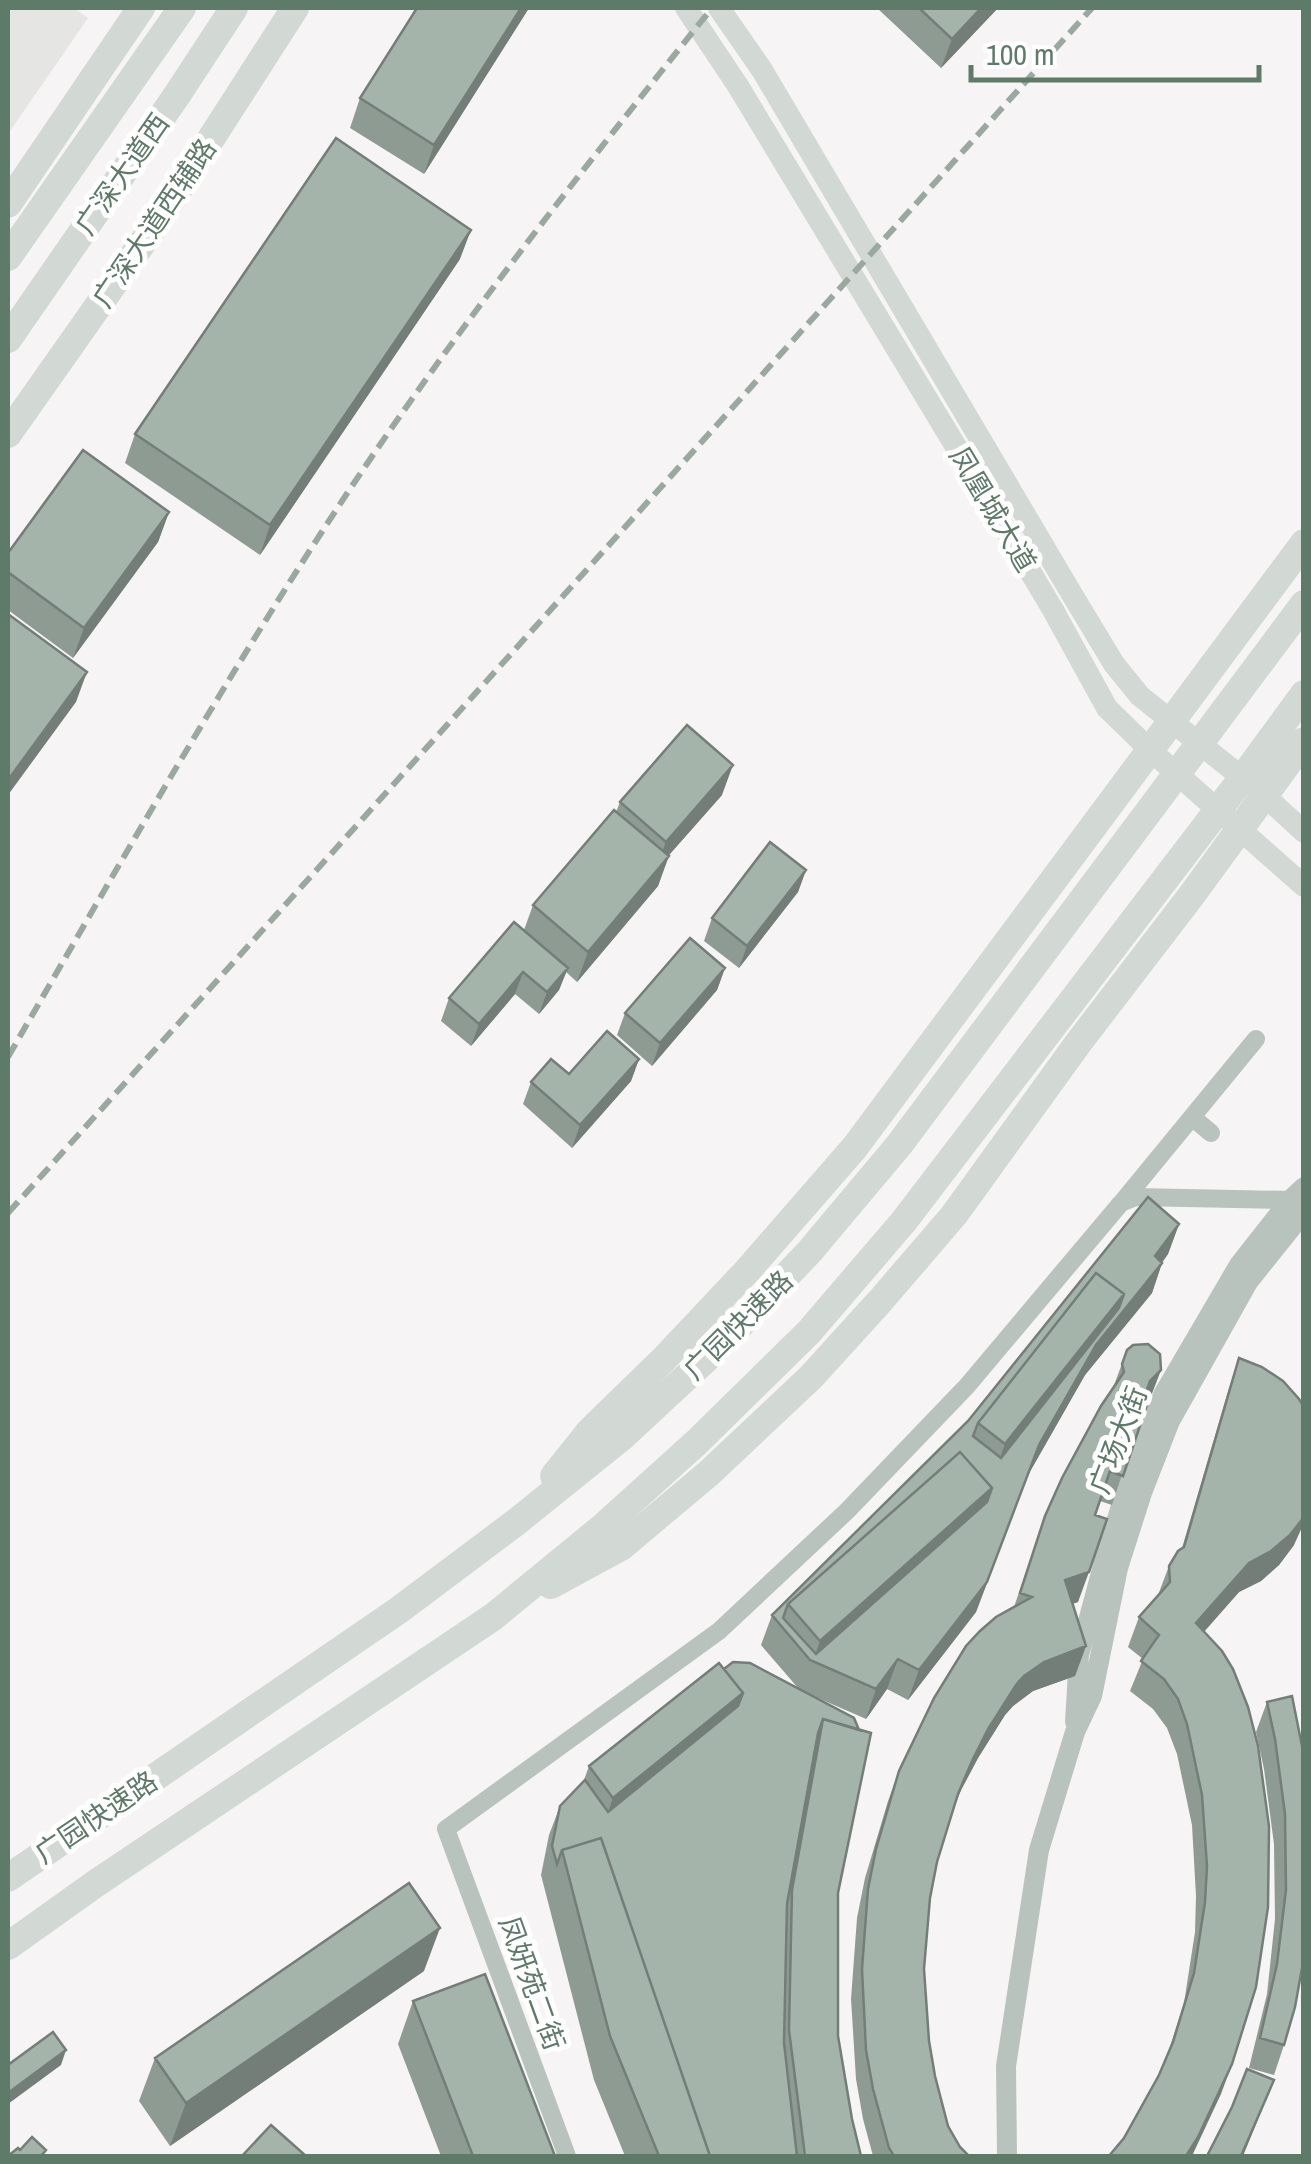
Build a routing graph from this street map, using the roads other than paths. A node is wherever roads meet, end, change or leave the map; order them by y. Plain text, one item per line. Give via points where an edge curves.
1 (111, 8) edge
2 (141, 8) edge
3 (182, 8) edge
4 (234, 8) edge
5 (296, 8) edge
6 (686, 8) edge
7 (719, 8) edge
8 (112, 50) junction
9 (8, 204) edge
10 (8, 257) edge
11 (8, 339) edge
12 (8, 434) edge
13 (1304, 543) edge
14 (1304, 604) edge
15 (1304, 694) edge
16 (1170, 720) junction
17 (1304, 740) edge
18 (1150, 750) junction
19 (1264, 795) junction
20 (1240, 830) junction
21 (1304, 832) edge
22 (1304, 886) edge
23 (1256, 1039) dead end
24 (1192, 1117) junction
25 (1211, 1133) dead end
26 (1299, 1199) edge
27 (1121, 1203) junction
28 (515, 1523) junction
29 (493, 1617) junction
30 (8, 1878) edge
31 (8, 1946) edge
32 (567, 2156) edge
33 (1007, 2156) edge

1 - 8 main road
2 - 8 main road
3 - 10 main road, 广深大道西
4 - 11 main road, 广深大道西
5 - 12 main road, 广深大道西辅路
6 - 18 main road, 凤凰城大道 via 1108,708
7 - 16 main road, 凤凰城大道 via 1126,681
8 - 9 main road
13 - 16 main road
14 - 28 main road, 广园快速路 via 898,1145 810,1251 623,1436
15 - 29 main road, 广园快速路 via 904,1221 809,1332 698,1442
16 - 18 main road
16 - 19 main road, 凤凰城大道
17 - 19 main road
18 - 20 main road, 凤凰城大道
18 - 28 main road via 856,1148 590,1432
19 - 20 main road
19 - 21 main road, 凤凰城大道
20 - 22 main road, 凤凰城大道
20 - 29 main road via 954,1215 811,1377 621,1547
23 - 24 street
24 - 25 street
24 - 27 street
26 - 27 street via 1136,1197
26 - 33 street, 广场大街 via 1239,1266 1164,1394 1105,1558 1078,1655 1075,1732 1039,1850 1006,2066
27 - 32 street, 凤妍苑二街 via 967,1386 719,1630 446,1829
28 - 30 main road, 广园快速路 via 400,1610
29 - 31 main road, 广园快速路

